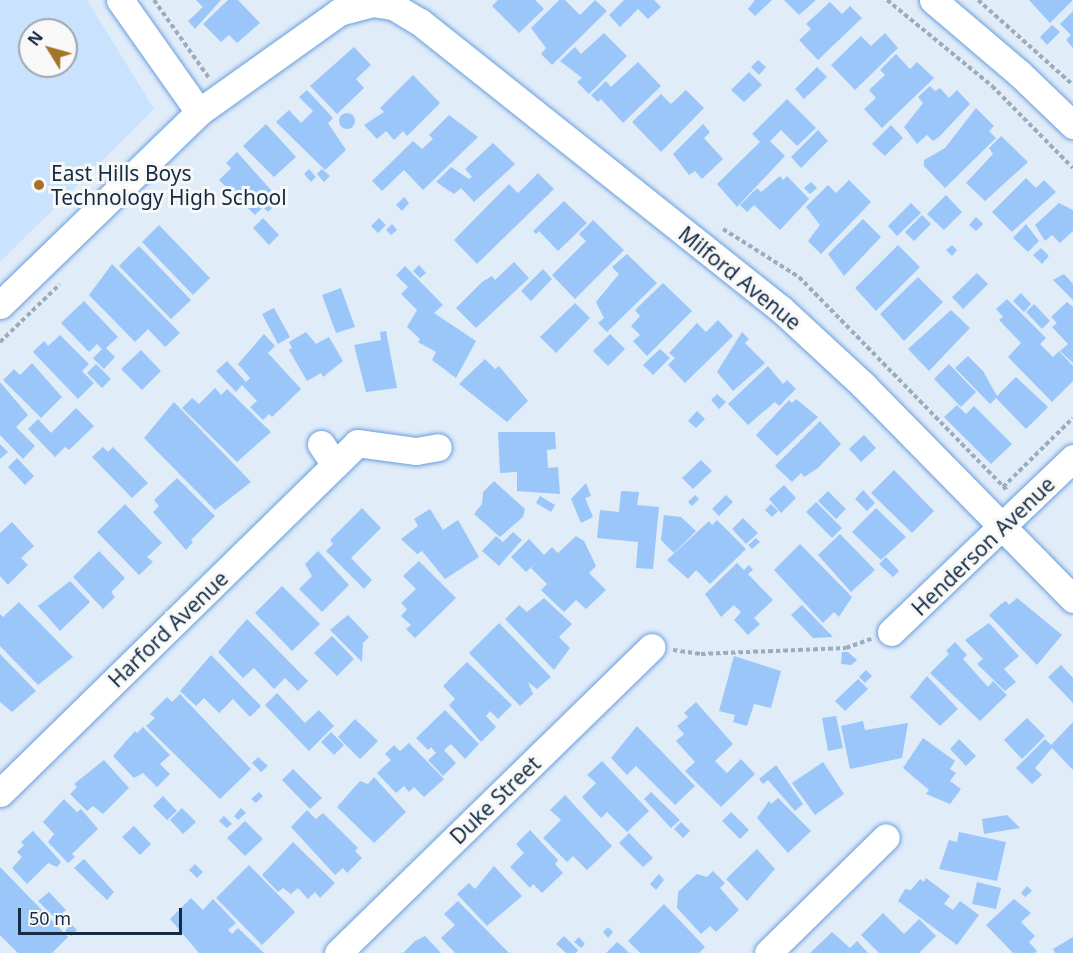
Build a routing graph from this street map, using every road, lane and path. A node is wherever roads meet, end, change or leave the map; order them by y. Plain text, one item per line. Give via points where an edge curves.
1 (120, 0) edge
2 (154, 0) edge
3 (887, 0) edge
4 (933, 0) edge
5 (978, 0) edge
6 (218, 71) dead end
7 (1073, 85) edge
8 (199, 112) junction
9 (1073, 125) edge
10 (1073, 168) edge
11 (68, 276) dead end
12 (0, 305) edge
13 (0, 342) edge
14 (1073, 418) edge
15 (438, 447) dead end
16 (1073, 458) edge
17 (983, 506) junction
18 (1003, 526) junction
19 (1073, 599) edge
20 (891, 632) joint
21 (652, 647) joint
22 (0, 793) edge
23 (886, 837) dead end
24 (338, 953) edge
25 (768, 953) edge

1 - 8 street
2 - 6 path via 209,78
3 - 10 path via 992,86
4 - 9 street
5 - 7 path
8 - 12 street
8 - 17 street, Milford Avenue via 329,17 347,8 373,3 393,6 420,22 781,309
11 - 13 path
14 - 17 path
15 - 22 street, Harford Avenue via 416,451 357,443 328,454
16 - 18 street, Henderson Avenue
17 - 18 street, Milford Avenue
18 - 19 street, Milford Avenue
18 - 20 street, Henderson Avenue
20 - 21 path via 846,648 701,654
21 - 24 street, Duke Street
23 - 25 street

